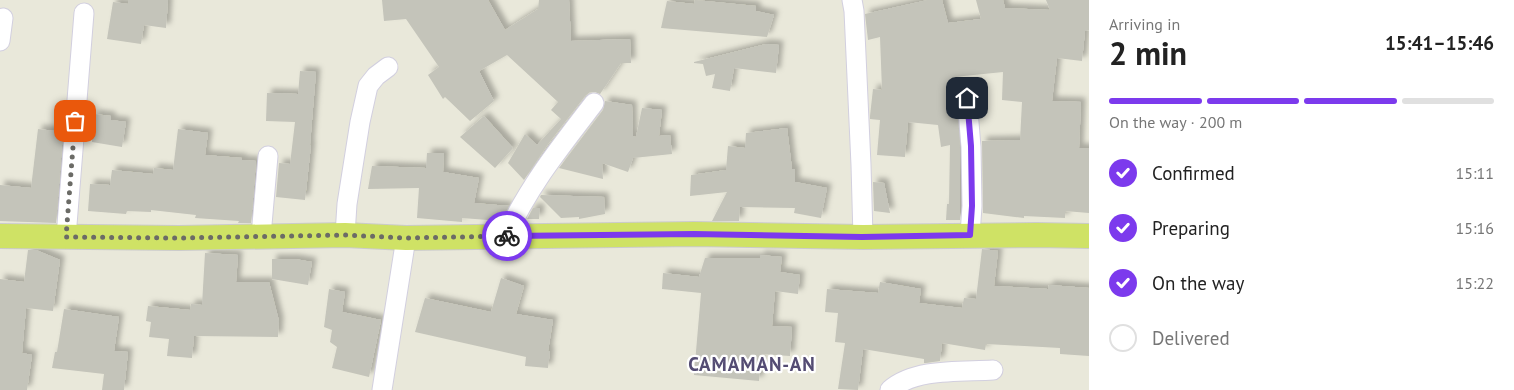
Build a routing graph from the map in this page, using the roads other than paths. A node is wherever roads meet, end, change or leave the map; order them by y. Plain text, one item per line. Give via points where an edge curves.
1 (852, 0) edge
2 (84, 13) dead end
3 (4, 18) dead end
4 (0, 41) edge
5 (388, 67) dead end
6 (967, 98) dead end
7 (594, 103) dead end
8 (268, 156) dead end
9 (345, 235) junction
10 (970, 235) junction
11 (0, 236) edge
12 (262, 236) junction
13 (506, 236) junction
14 (1089, 236) edge
15 (66, 237) junction
16 (862, 237) junction
17 (406, 238) junction
18 (993, 370) dead end
19 (382, 390) edge
20 (890, 390) edge

1 - 16 street
2 - 15 street
3 - 4 street
5 - 9 street via 368,86 347,204
6 - 10 street via 971,146
7 - 13 street via 528,192
8 - 12 street
9 - 12 main road
9 - 17 main road
10 - 14 main road
10 - 16 main road
11 - 15 main road
12 - 15 main road
13 - 16 main road via 694,234
13 - 17 main road
17 - 19 street
18 - 20 street via 931,373 898,383

